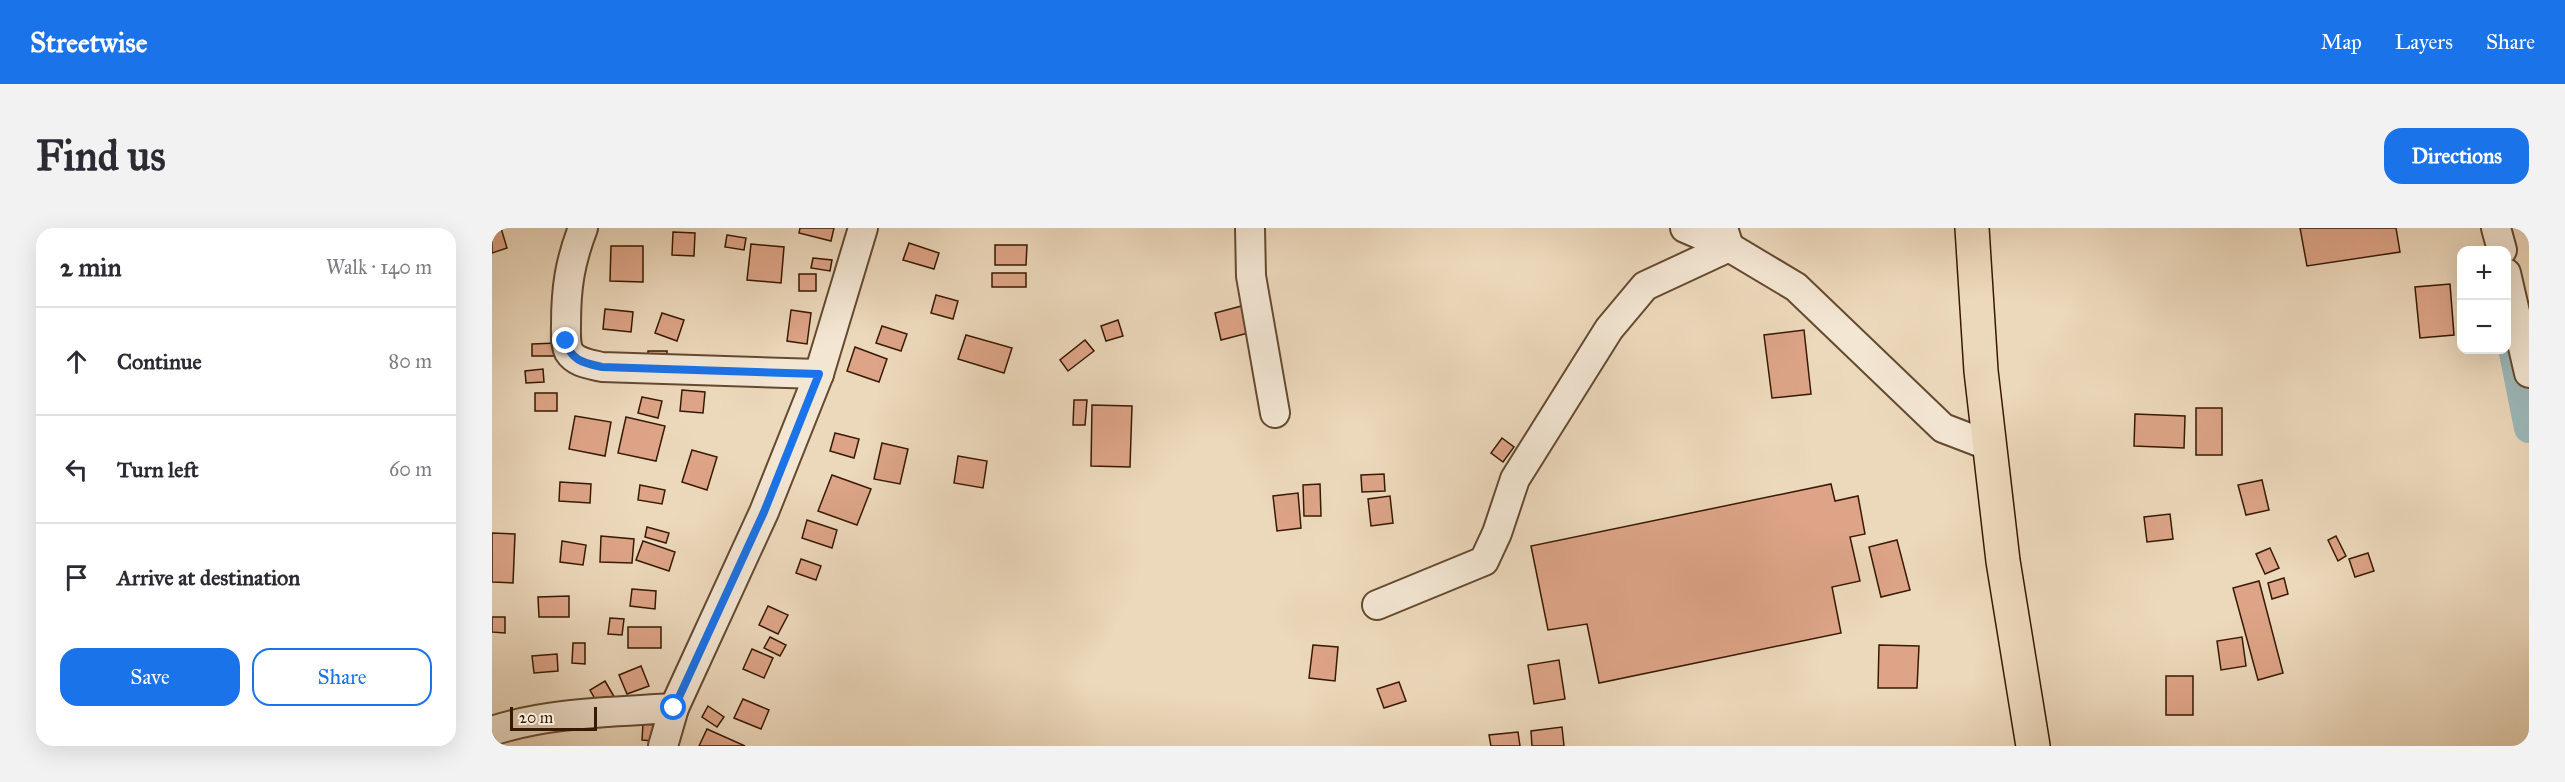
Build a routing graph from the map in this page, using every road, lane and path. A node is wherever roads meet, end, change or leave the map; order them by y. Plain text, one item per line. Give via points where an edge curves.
1 (584, 228) edge
2 (863, 228) edge
3 (1250, 228) edge
4 (1685, 228) edge
5 (1972, 228) edge
6 (2496, 228) edge
7 (1726, 237) edge
8 (2501, 246) edge
9 (2511, 295) edge
10 (2529, 373) edge
11 (819, 374) junction
12 (1275, 413) dead end
13 (1990, 446) junction
14 (1377, 605) dead end
15 (674, 708) junction
16 (492, 731) edge
17 (663, 746) edge
18 (2033, 746) edge

1 - 11 street via 571,261 566,294 566,341 569,352 581,363
2 - 11 street
3 - 12 street via 1251,276
4 - 7 street
5 - 13 main road
6 - 8 street
7 - 13 street via 1796,287 1943,428
7 - 14 street via 1645,286 1609,329 1515,479 1484,561
9 - 10 street
11 - 15 street via 764,512
13 - 18 main road via 2003,561
15 - 16 street via 577,715
15 - 17 street

